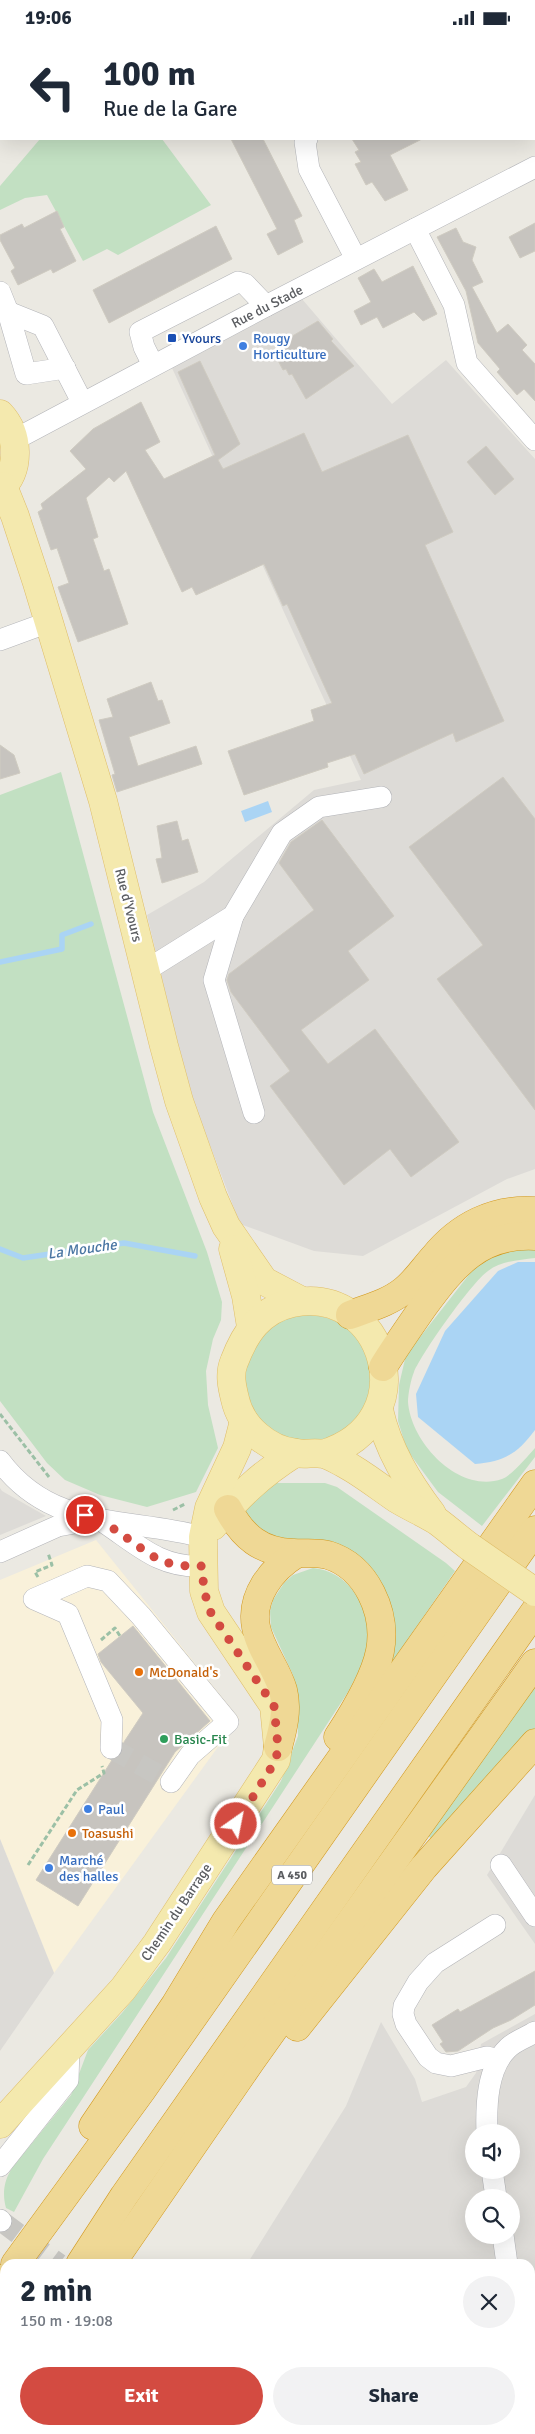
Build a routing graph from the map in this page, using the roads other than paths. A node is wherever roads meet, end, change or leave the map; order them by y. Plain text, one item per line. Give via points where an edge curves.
1 (305, 140) edge
2 (533, 172) edge
3 (414, 229) junction
4 (356, 259) junction
5 (0, 291) edge
6 (266, 306) junction
7 (8, 311) junction
8 (153, 365) junction
9 (65, 368) junction
10 (82, 402) junction
11 (0, 414) edge
12 (14, 440) junction
13 (535, 440) edge
14 (2, 488) edge
15 (0, 533) edge
16 (37, 583) junction
17 (49, 622) junction
18 (0, 640) edge
19 (381, 797) dead end
20 (233, 916) junction
21 (145, 971) junction
22 (254, 1113) dead end
23 (535, 1211) edge
24 (226, 1226) junction
25 (535, 1236) edge
26 (302, 1301) junction
27 (350, 1315) junction
28 (251, 1327) junction
29 (383, 1367) junction
30 (379, 1410) junction
31 (244, 1421) junction
32 (295, 1453) junction
33 (323, 1454) junction
34 (0, 1461) edge
35 (535, 1484) edge
36 (224, 1497) junction
37 (98, 1519) junction
38 (437, 1522) junction
39 (535, 1530) edge
40 (203, 1537) junction
41 (0, 1552) edge
42 (296, 1554) junction
43 (202, 1566) junction
44 (535, 1593) edge
45 (535, 1611) edge
46 (535, 1663) edge
47 (535, 1743) edge
48 (278, 1747) junction
49 (107, 1756) road end
50 (171, 1782) dead end
51 (501, 1865) dead end
52 (535, 1916) edge
53 (226, 1921) junction
54 (496, 1925) dead end
55 (535, 2032) edge
56 (70, 2047) junction
57 (498, 2060) junction
58 (0, 2124) edge
59 (487, 2124) edge
60 (0, 2165) edge
61 (170, 2179) junction
62 (46, 2218) junction
63 (504, 2244) edge
64 (18, 2259) edge
65 (83, 2259) edge
66 (114, 2259) edge
67 (506, 2259) edge

1 - 4 street via 309,169
2 - 3 street, Rue du Stade
3 - 4 street, Rue du Stade
3 - 13 street via 454,305 467,363
4 - 6 street, Rue du Stade
5 - 7 street
6 - 8 street, Rue du Stade
6 - 8 street via 245,284 238,282 140,332
7 - 9 street via 43,326
7 - 9 street via 26,373
8 - 10 street, Rue du Stade
9 - 10 street
10 - 12 street, Rue du Stade
11 - 12 main road
12 - 14 main road via 14,464
14 - 16 main road, Rue d'Yvours via 15,516
15 - 16 main road
16 - 17 main road, Rue d'Yvours
17 - 18 street
17 - 21 main road, Rue d'Yvours via 103,801
19 - 20 street via 319,807 282,833
20 - 21 street
20 - 22 street via 214,980
21 - 24 main road, Rue d'Yvours via 179,1101
23 - 27 highway via 486,1217 467,1226 403,1291 388,1301
24 - 26 main road via 264,1281
24 - 28 main road via 246,1296
25 - 29 highway via 497,1240 473,1252 450,1271
26 - 27 main road via 320,1301
26 - 28 main road via 282,1305
27 - 29 main road via 367,1330 377,1345
28 - 31 main road via 232,1367 231,1385
29 - 30 main road via 385,1389
30 - 33 main road via 368,1428 356,1438 340,1449
30 - 38 main road via 389,1445 412,1487
31 - 32 main road via 259,1437 276,1448
31 - 36 main road
32 - 33 main road
32 - 36 main road
33 - 38 main road
34 - 37 street via 28,1491 44,1502
35 - 53 highway
36 - 40 main road
36 - 42 highway via 237,1525 248,1538 264,1548
37 - 40 street via 173,1529
37 - 41 street via 58,1526
37 - 43 street via 158,1559 190,1567
38 - 44 main road, bridge
39 - 62 highway, A 450 via 142,2090
40 - 43 main road, Chemin du Barrage
42 - 48 highway via 286,1560 262,1587 256,1607 256,1627 284,1691 285,1719
42 - 53 highway via 311,1552 330,1556 361,1577 378,1610 382,1629 380,1651 374,1671 343,1729
43 - 48 main road, Chemin du Barrage via 204,1591 211,1613 274,1706
45 - 65 highway via 124,2196
46 - 61 highway
47 - 61 highway via 424,1867 250,2087
48 - 56 main road, Chemin du Barrage via 276,1760 264,1780 157,1943 123,1989
49 - 50 street via 112,1720 68,1614 34,1599 87,1576 108,1581 228,1722 190,1755
51 - 52 street
53 - 62 highway via 175,2005 47,2194
54 - 57 street via 435,1963 418,1982 404,2005 403,2014 428,2057 436,2063 444,2066 487,2057
55 - 57 street via 509,2047
56 - 58 main road, Chemin du Barrage
56 - 60 street via 68,2080
57 - 59 street via 490,2083
61 - 66 highway
62 - 64 highway, A 450
63 - 67 street

